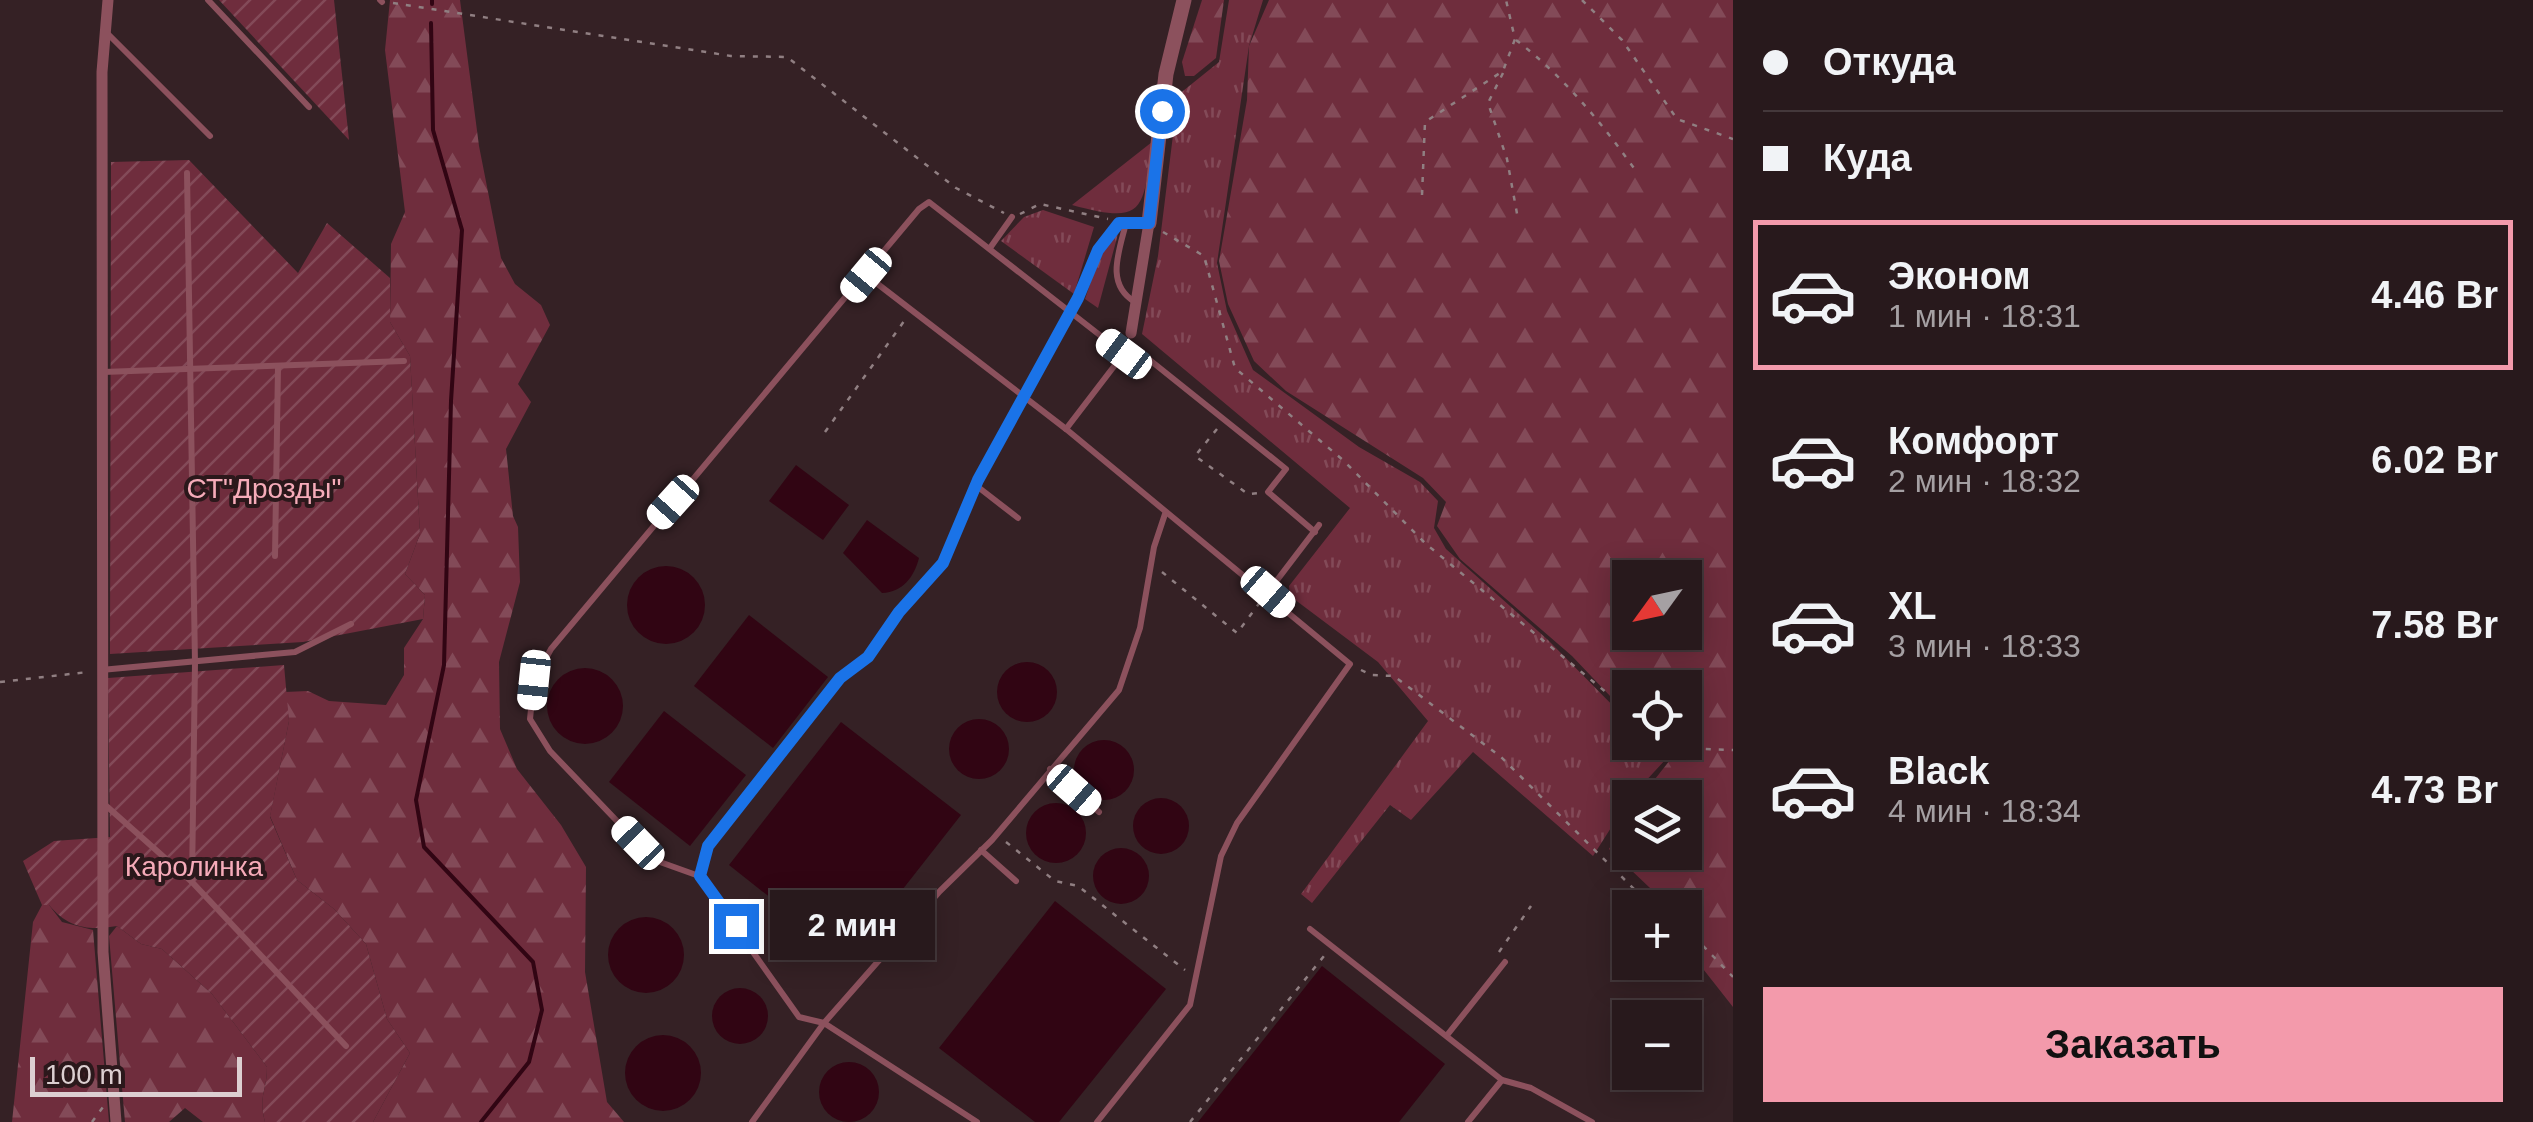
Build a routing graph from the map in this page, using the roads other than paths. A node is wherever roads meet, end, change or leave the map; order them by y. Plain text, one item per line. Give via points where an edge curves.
1 (108, 0) edge
2 (208, 0) edge
3 (1184, 0) edge
4 (106, 31) junction
5 (309, 107) dead end
6 (210, 136) dead end
7 (187, 173) dead end
8 (1012, 217) road end
9 (1122, 223) junction
10 (1149, 223) junction
11 (990, 249) junction
12 (866, 275) junction
13 (1136, 302) junction
14 (1069, 312) junction
15 (1131, 339) junction
16 (1124, 354) junction
17 (404, 361) dead end
18 (278, 366) junction
19 (192, 368) junction
20 (103, 372) junction
21 (1022, 397) junction
22 (1066, 429) junction
23 (978, 488) junction
24 (1165, 514) junction
25 (1018, 518) dead end
26 (276, 556) dead end
27 (1268, 592) junction
28 (352, 624) dead end
29 (195, 663) junction
30 (100, 670) junction
31 (1050, 769) junction
32 (102, 802) junction
33 (1099, 812) dead end
34 (981, 850) junction
35 (700, 876) junction
36 (1016, 880) dead end
37 (192, 882) junction
38 (1310, 929) dead end
39 (1504, 962) road end
40 (824, 1023) junction
41 (1448, 1034) junction
42 (346, 1046) dead end
43 (1502, 1080) junction
44 (116, 1122) edge
45 (752, 1122) edge
46 (977, 1122) edge
47 (1098, 1122) edge
48 (1468, 1122) edge
49 (1592, 1122) edge

1 - 4 street
2 - 5 lane
3 - 10 street via 1166,74
4 - 6 lane
4 - 20 street
7 - 19 lane
8 - 11 lane
9 - 10 lane
9 - 13 lane via 1115,268 1119,288
9 - 14 lane via 1098,250
10 - 13 street
11 - 12 lane via 929,202
11 - 14 lane
12 - 21 lane
12 - 35 lane via 652,525 551,649 534,680 530,719 550,751 660,862
13 - 15 street
14 - 16 lane
14 - 21 lane
15 - 16 lane
15 - 27 lane via 1286,468 1268,492 1317,528
16 - 22 lane
17 - 18 lane
18 - 19 lane
18 - 26 lane
19 - 20 lane
19 - 29 lane
20 - 30 street
21 - 22 lane
21 - 23 lane
22 - 24 lane
23 - 25 lane
23 - 35 lane via 943,563 868,657 840,678 708,846
24 - 27 lane
24 - 31 lane via 1119,690
27 - 47 lane via 1350,664 1237,823 1221,856 1190,1005
28 - 29 lane via 295,652
29 - 30 lane
29 - 37 lane
30 - 32 street
31 - 33 lane
31 - 34 lane
32 - 37 lane
32 - 44 street via 103,952
34 - 36 lane
34 - 40 lane
35 - 40 lane via 799,1017
37 - 42 lane
38 - 41 lane
39 - 41 lane
40 - 45 lane
40 - 46 lane
41 - 43 lane
43 - 48 lane
43 - 49 lane via 1531,1088

